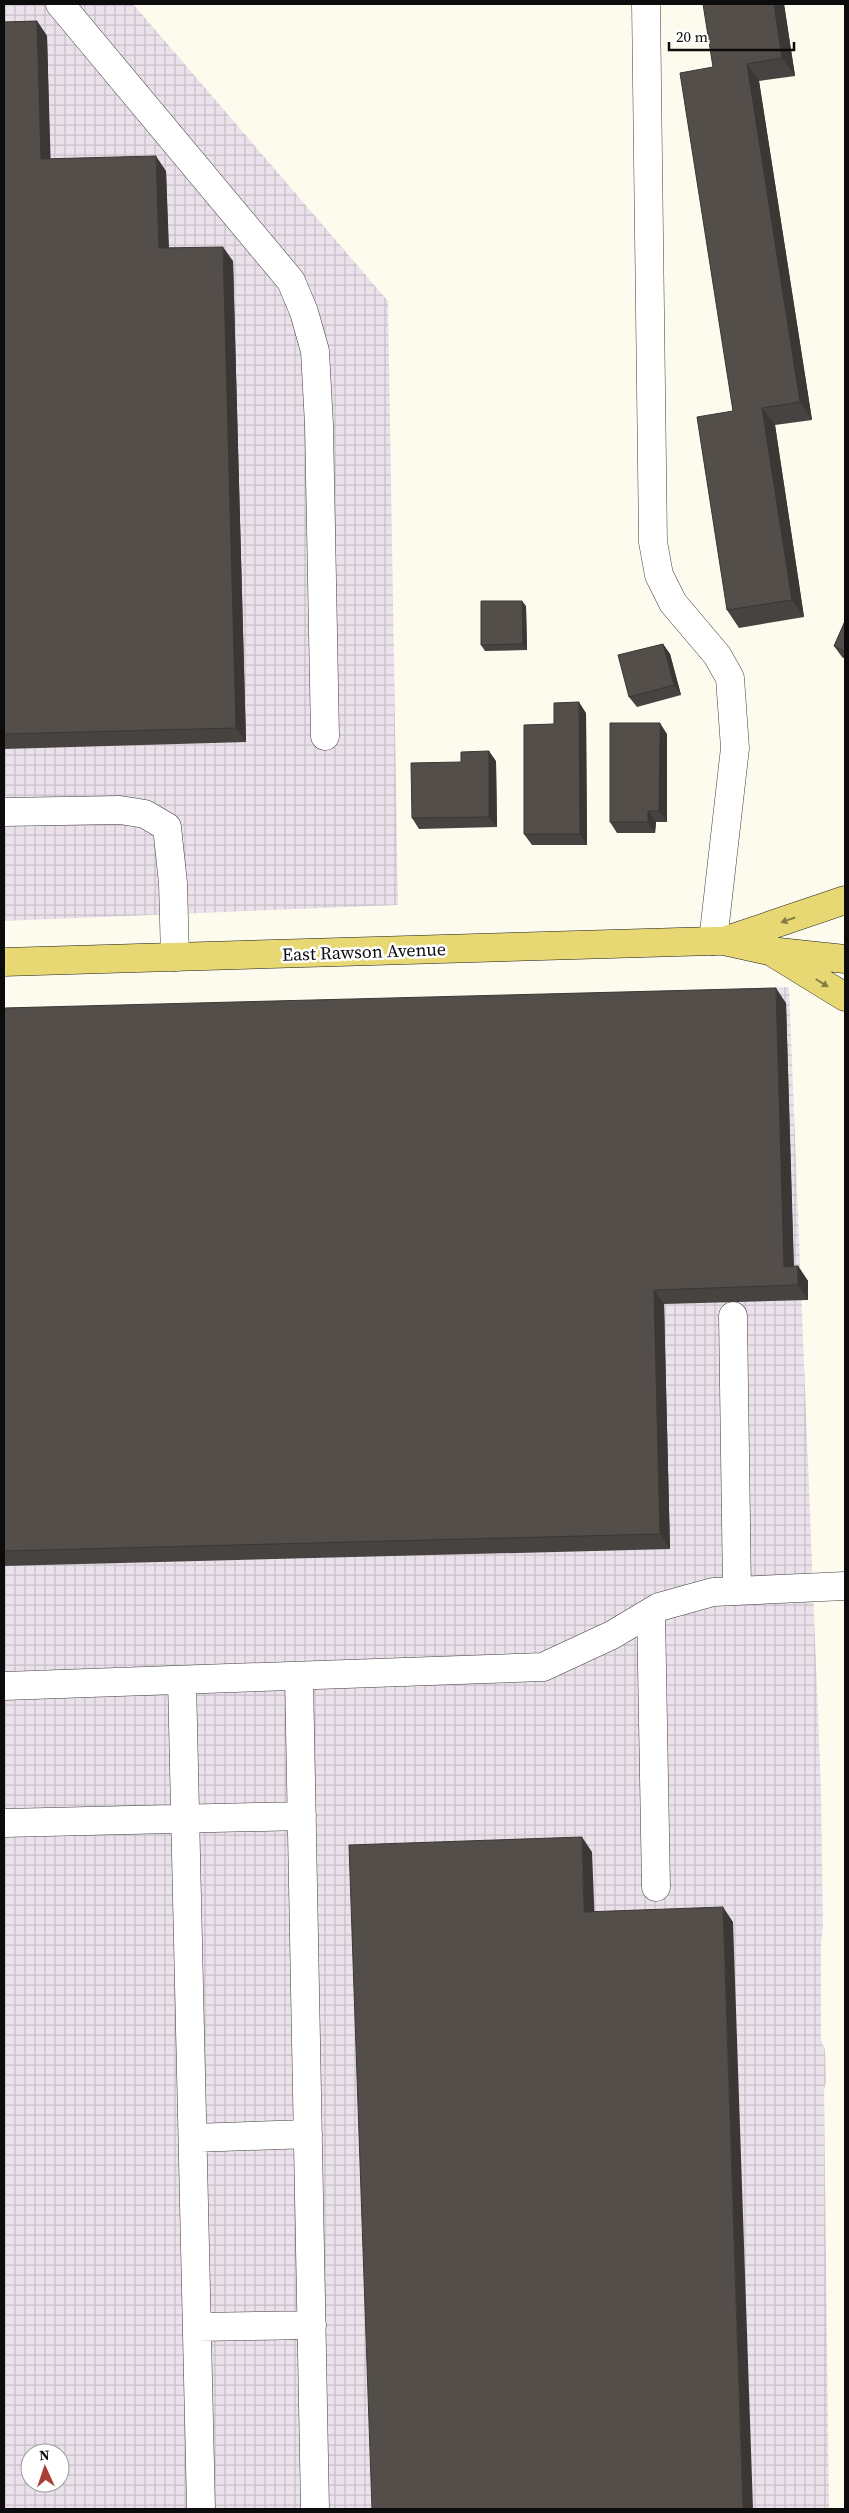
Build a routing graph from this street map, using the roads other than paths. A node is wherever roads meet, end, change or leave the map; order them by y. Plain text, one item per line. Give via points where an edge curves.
1 (60, 4) edge
2 (646, 4) edge
3 (325, 736) dead end
4 (4, 812) edge
5 (842, 903) edge
6 (718, 941) junction
7 (770, 951) junction
8 (175, 957) junction
9 (845, 959) edge
10 (4, 962) edge
11 (845, 997) edge
12 (733, 1316) dead end
13 (845, 1586) edge
14 (736, 1591) junction
15 (651, 1612) junction
16 (299, 1677) junction
17 (182, 1680) junction
18 (4, 1686) edge
19 (302, 1816) junction
20 (186, 1819) junction
21 (4, 1823) edge
22 (656, 1887) dead end
23 (308, 2134) junction
24 (193, 2138) junction
25 (312, 2325) junction
26 (197, 2327) junction
27 (201, 2509) edge
28 (315, 2509) edge

1 - 3 lane via 291,281 304,312 315,351 319,425
2 - 6 lane via 653,542 659,576 673,603 717,655 730,678 735,748
4 - 8 lane via 120,810 145,814 167,827 173,883
5 -> 6 main road, East Rawson Avenue
6 - 7 main road, East Rawson Avenue
6 - 8 main road, East Rawson Avenue
7 - 9 main road, East Rawson Avenue
7 -> 11 main road
8 - 10 main road, East Rawson Avenue
12 - 14 lane
13 - 14 lane
14 - 15 lane via 713,1592
15 - 16 lane via 612,1635 543,1667
15 - 22 lane
16 - 17 lane
16 - 19 lane
17 - 18 lane
17 - 20 lane
19 - 20 lane
19 - 23 lane
20 - 21 lane
20 - 24 lane
23 - 24 lane
23 - 25 lane
24 - 26 lane
25 - 26 lane
25 - 28 lane
26 - 27 lane

